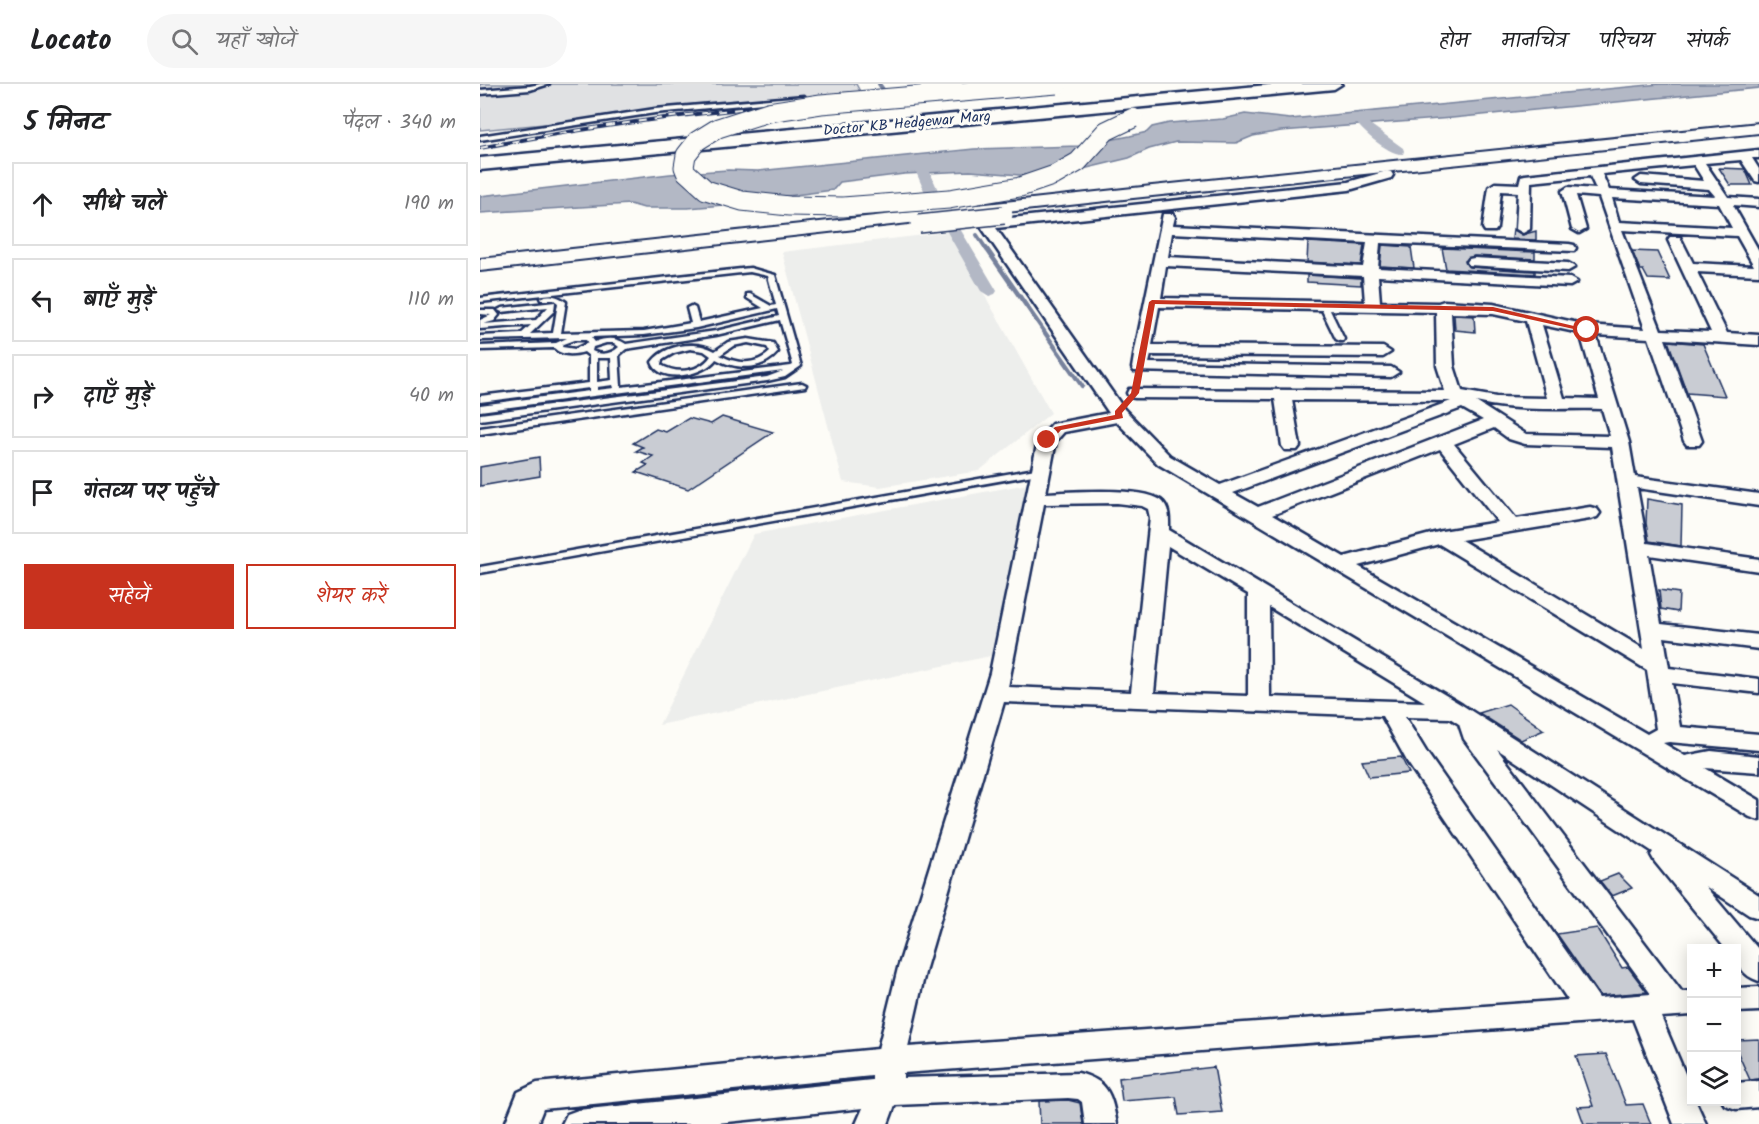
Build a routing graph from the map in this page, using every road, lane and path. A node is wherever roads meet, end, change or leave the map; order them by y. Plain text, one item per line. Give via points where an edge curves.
1 (546, 84) edge
2 (1057, 84) edge
3 (1200, 84) edge
4 (1334, 84) edge
5 (1328, 85) edge
6 (480, 92) edge
7 (836, 106) dead end
8 (1759, 128) edge
9 (1759, 136) edge
10 (480, 138) edge
11 (480, 150) edge
12 (1759, 154) edge
13 (1744, 155) junction
14 (1697, 160) junction
15 (480, 164) edge
16 (1637, 167) junction
17 (1594, 171) junction
18 (1387, 175) junction
19 (1759, 178) edge
20 (1641, 180) junction
21 (1713, 185) junction
22 (1526, 188) junction
23 (1606, 193) junction
24 (1724, 201) junction
25 (1759, 203) edge
26 (1171, 204) junction
27 (1010, 210) junction
28 (1650, 212) junction
29 (924, 220) junction
30 (987, 225) junction
31 (1614, 226) junction
32 (1490, 228) dead end
33 (1166, 229) junction
34 (1523, 229) dead end
35 (1579, 230) dead end
36 (1741, 232) junction
37 (1374, 238) junction
38 (1676, 240) dead end
39 (1569, 248) dead end
40 (1160, 261) junction
41 (1375, 262) junction
42 (1464, 262) dead end
43 (480, 264) edge
44 (1759, 264) edge
45 (1568, 267) dead end
46 (1688, 267) junction
47 (1759, 271) edge
48 (480, 273) edge
49 (1570, 282) dead end
50 (750, 296) dead end
51 (480, 300) edge
52 (1152, 302) junction
53 (1323, 304) junction
54 (480, 305) edge
55 (1373, 305) junction
56 (780, 306) junction
57 (1444, 306) junction
58 (493, 307) dead end
59 (691, 308) dead end
60 (770, 309) junction
61 (502, 310) junction
62 (480, 312) edge
63 (783, 317) junction
64 (1533, 319) junction
65 (536, 322) junction
66 (765, 322) junction
67 (480, 323) edge
68 (509, 324) junction
69 (696, 326) junction
70 (480, 327) edge
71 (1587, 330) junction
72 (1656, 333) junction
73 (557, 335) junction
74 (524, 336) junction
75 (580, 336) junction
76 (480, 338) edge
77 (612, 338) junction
78 (1720, 338) junction
79 (1340, 339) dead end
80 (1759, 340) edge
81 (748, 341) junction
82 (558, 345) junction
83 (624, 347) junction
84 (480, 348) edge
85 (1143, 350) junction
86 (591, 351) junction
87 (1383, 352) dead end
88 (615, 354) junction
89 (715, 355) junction
90 (1140, 369) junction
91 (1391, 372) dead end
92 (696, 384) junction
93 (802, 385) dead end
94 (617, 390) junction
95 (593, 393) junction
96 (1135, 393) junction
97 (1283, 394) junction
98 (1458, 396) junction
99 (480, 399) edge
100 (699, 400) junction
101 (1609, 404) junction
102 (1557, 405) junction
103 (480, 408) edge
104 (480, 417) edge
105 (1118, 419) junction
106 (1496, 421) junction
107 (480, 431) edge
108 (1693, 441) dead end
109 (1443, 442) junction
110 (1620, 442) junction
111 (1291, 446) dead end
112 (1041, 471) junction
113 (1626, 481) junction
114 (1220, 491) junction
115 (1035, 499) junction
116 (1759, 500) edge
117 (1590, 513) dead end
118 (1258, 514) junction
119 (1510, 525) junction
120 (1159, 532) junction
121 (1442, 537) junction
122 (1639, 548) junction
123 (1341, 564) junction
124 (1759, 565) edge
125 (480, 570) edge
126 (1258, 590) junction
127 (1651, 629) junction
128 (1759, 642) edge
129 (1658, 670) junction
130 (1759, 686) edge
131 (995, 694) junction
132 (1142, 699) junction
133 (1258, 704) junction
134 (1390, 710) junction
135 (1462, 716) junction
136 (1669, 734) junction
137 (1642, 742) junction
138 (1759, 742) edge
139 (1759, 764) edge
140 (1682, 765) junction
141 (1759, 811) edge
142 (1652, 840) junction
143 (1759, 908) edge
144 (1759, 970) edge
145 (1759, 999) edge
146 (1741, 1000) edge
147 (1683, 1003) edge
148 (1591, 1010) junction
149 (1646, 1016) junction
150 (888, 1076) junction
151 (1759, 1094) edge
152 (1741, 1096) edge
153 (1687, 1108) edge
154 (524, 1115) edge
155 (578, 1124) edge
156 (872, 1124) edge
157 (1101, 1124) edge

1 - 6 lane
2 - 5 highway, bridge via 773,112 728,125 702,138 684,156 684,166 689,177 715,193 786,208 844,208 956,198 1003,191 1058,174 1079,161 1102,134 1133,118 1183,105
3 - 11 highway, Doctor KB Hedgewar Marg
4 - 5 highway, Doctor KB Hedgewar Marg
5 - 15 highway, Doctor KB Hedgewar Marg
7 - 10 lane via 831,97 825,96 684,108
8 - 27 main road
9 - 18 main road
12 - 13 street
13 - 14 street
13 - 19 street
14 - 16 street
14 - 21 street
16 - 17 street
16 - 20 street
17 - 22 street via 1525,179
17 - 23 street
18 - 26 street via 1349,186
18 - 27 main road
20 - 21 street
20 - 28 street
21 - 24 street
22 - 32 street via 1494,187
22 - 34 street
23 - 28 street
23 - 31 street
23 - 35 street via 1568,191
24 - 25 street
24 - 28 street
24 - 36 street
26 - 30 street
26 - 33 street
27 - 29 main road, bridge
27 - 29 main road via 951,213
27 - 30 street via 983,215
28 - 31 street
28 - 36 street
29 - 43 main road
29 - 48 main road
30 - 105 street
31 - 72 street
33 - 37 street
33 - 40 street
36 - 44 street
37 - 39 street
37 - 41 street
38 - 46 street
40 - 41 street
40 - 52 street
41 - 49 street
41 - 55 street
42 - 45 street
46 - 47 street
46 - 78 street
50 - 60 lane
51 - 56 lane via 750,270 771,275
52 - 53 street
52 - 85 street
53 - 55 street
53 - 79 lane
54 - 73 lane via 560,299
55 - 57 street
56 - 60 lane
56 - 63 lane
57 - 64 street via 1493,309
57 - 98 street via 1443,353
58 - 61 lane
59 - 69 lane
60 - 69 lane
61 - 65 lane via 552,304
61 - 68 lane
62 - 67 lane via 495,315
63 - 66 lane
63 - 92 lane via 797,366 767,379
64 - 71 street
64 - 102 street
65 - 68 lane
65 - 74 lane
66 - 81 lane
66 - 83 lane
68 - 70 lane
69 - 77 lane
71 - 72 street
71 - 101 street
72 - 78 street
72 - 108 street
73 - 74 lane
73 - 75 lane
74 - 76 lane
75 - 77 lane
75 - 82 lane
75 - 86 lane via 591,340
77 - 83 lane
77 - 86 lane
78 - 80 street
81 - 89 lane via 731,344
81 - 89 lane via 765,342 774,352 758,362 740,365 724,362
82 - 84 lane
82 - 86 lane via 568,352
83 - 88 lane
85 - 87 street
85 - 90 street
86 - 88 lane
86 - 95 lane
88 - 94 lane
89 - 89 lane via 699,348 680,348 656,362 661,369 685,372 703,368
90 - 91 street
90 - 96 street
92 - 94 lane
92 - 100 lane
93 - 100 lane
94 - 95 lane
94 - 95 lane
95 - 99 lane
95 - 103 lane
95 - 104 lane
96 - 97 street
96 - 105 street
97 - 98 street
97 - 111 street
98 - 102 street
98 - 106 street
98 - 114 street
100 - 107 lane
101 - 102 street
101 - 110 street
105 - 112 street via 1058,433 1047,440
105 - 114 street via 1164,460
106 - 109 street
106 - 110 street via 1508,433 1525,439
109 - 118 street
109 - 119 street
110 - 113 street
112 - 115 street
112 - 125 lane
113 - 116 street
113 - 122 street
114 - 118 street
115 - 120 street via 1149,500 1159,512
115 - 131 street
117 - 119 street
118 - 123 street
119 - 121 street
120 - 126 street
120 - 132 street
121 - 123 street
121 - 129 street
122 - 124 street
122 - 127 street
123 - 137 street
126 - 133 street
126 - 135 street
127 - 128 street
127 - 129 street
129 - 130 street
129 - 136 street
131 - 132 street
131 - 150 street via 912,968
132 - 133 street
133 - 134 street
134 - 135 street
134 - 148 street via 1417,757
135 - 142 street
135 - 147 street
136 - 137 street
136 - 138 street
137 - 140 street
139 - 140 street via 1712,759
140 - 141 street
142 - 143 street
142 - 144 street
145 - 146 street
147 - 149 street
148 - 149 street
148 - 150 street
149 - 153 street
150 - 154 street via 537,1096 531,1098
150 - 155 street
150 - 156 street
150 - 157 street via 1084,1086 1099,1102
151 - 152 street

